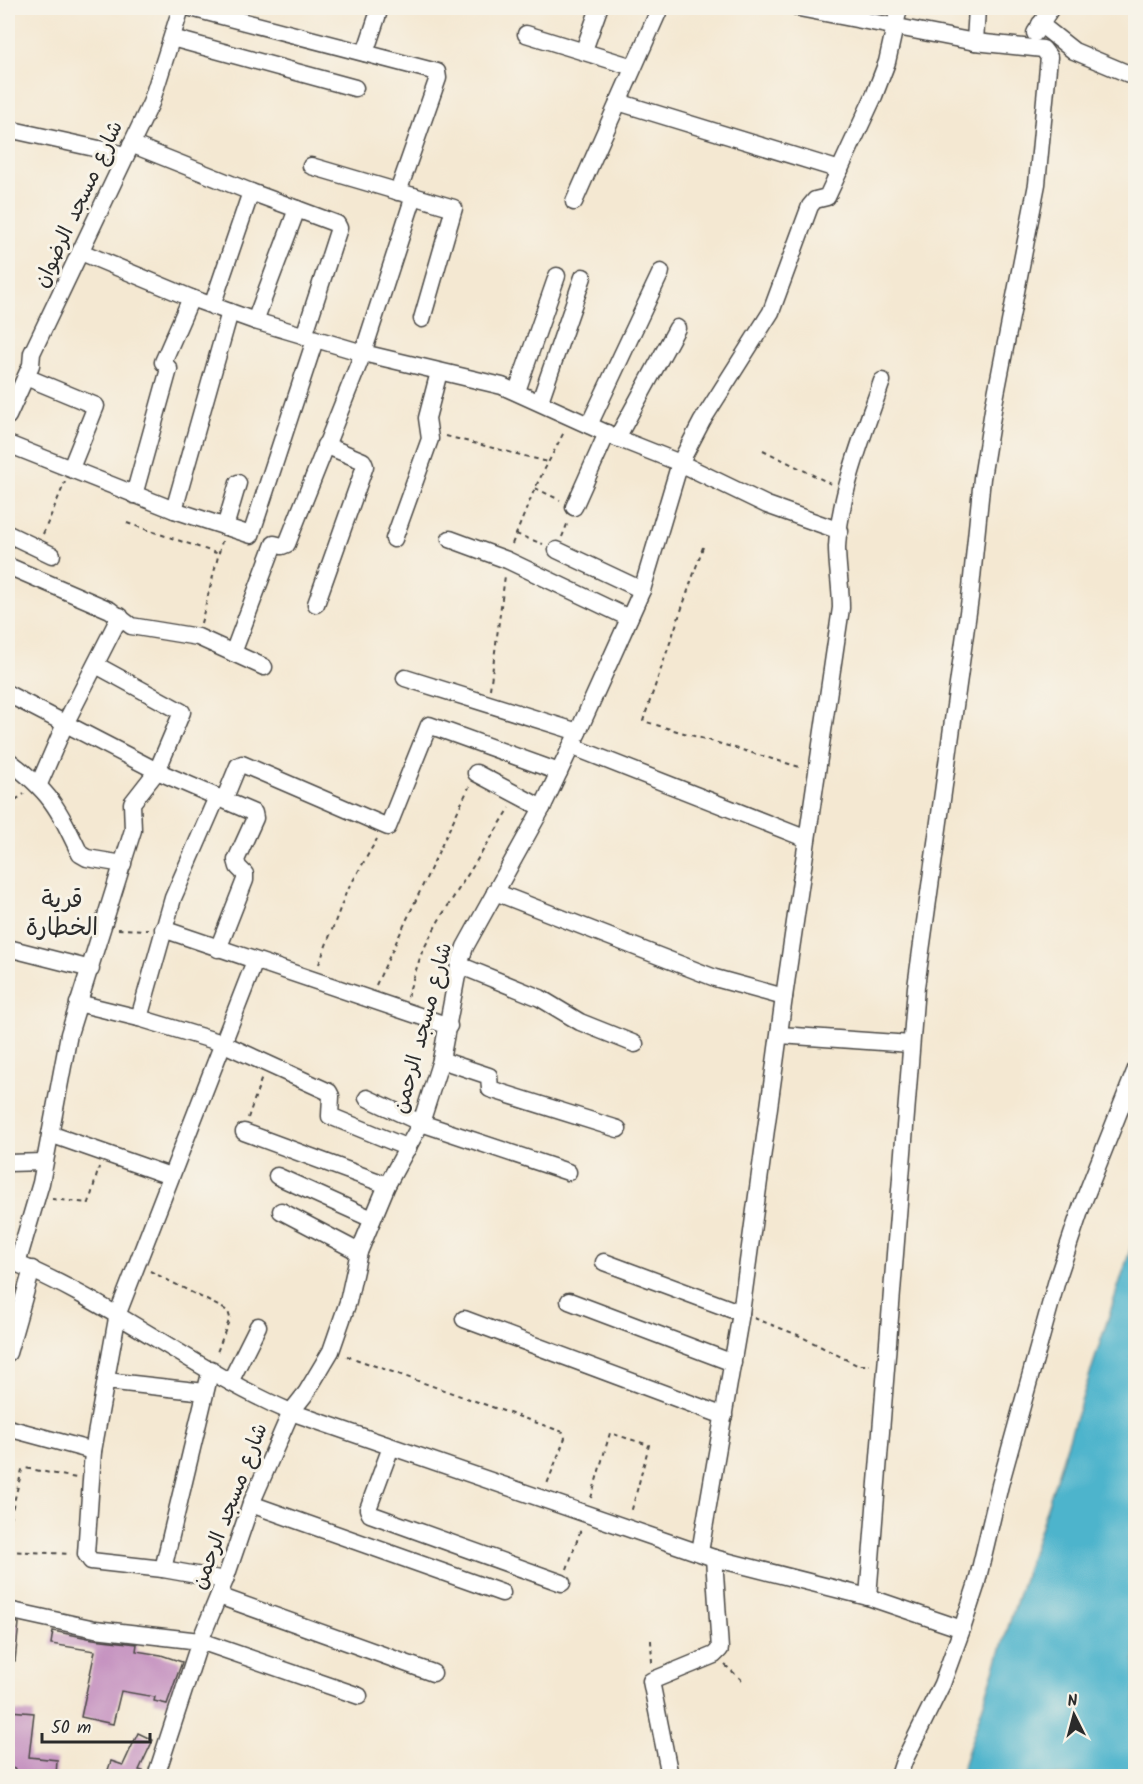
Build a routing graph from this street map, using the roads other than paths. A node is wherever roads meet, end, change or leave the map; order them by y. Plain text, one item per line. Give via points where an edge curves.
1 (182, 8) edge
2 (191, 8) edge
3 (380, 8) edge
4 (599, 8) edge
5 (660, 8) edge
6 (800, 8) edge
7 (899, 8) edge
8 (977, 8) edge
9 (1051, 8) edge
10 (1040, 24) junction
11 (896, 27) junction
12 (526, 34) dead end
13 (172, 38) junction
14 (975, 42) junction
15 (1028, 47) junction
16 (584, 50) junction
17 (365, 53) junction
18 (633, 67) junction
19 (1136, 77) edge
20 (355, 88) dead end
21 (618, 102) junction
22 (8, 129) edge
23 (129, 150) junction
24 (311, 166) dead end
25 (840, 170) junction
26 (251, 192) junction
27 (406, 194) junction
28 (574, 202) dead end
29 (297, 209) junction
30 (81, 252) junction
31 (661, 273) dead end
32 (557, 276) dead end
33 (583, 277) dead end
34 (191, 298) junction
35 (212, 306) junction
36 (230, 312) junction
37 (422, 319) dead end
38 (255, 321) junction
39 (677, 328) dead end
40 (310, 338) junction
41 (363, 353) junction
42 (438, 372) junction
43 (26, 377) junction
44 (882, 381) dead end
45 (516, 391) junction
46 (540, 401) junction
47 (8, 416) edge
48 (589, 425) junction
49 (612, 436) junction
50 (8, 444) edge
51 (325, 445) junction
52 (680, 463) junction
53 (71, 468) junction
54 (238, 483) dead end
55 (134, 495) junction
56 (574, 507) road end
57 (174, 510) junction
58 (225, 527) junction
59 (840, 531) junction
60 (8, 534) edge
61 (251, 535) junction
62 (394, 539) dead end
63 (450, 539) dead end
64 (274, 544) junction
65 (557, 550) road end
66 (45, 552) road end
67 (8, 566) edge
68 (642, 590) junction
69 (316, 604) dead end
70 (120, 616) junction
71 (629, 618) junction
72 (233, 653) junction
73 (96, 665) junction
74 (264, 667) dead end
75 (405, 678) dead end
76 (8, 694) edge
77 (65, 724) junction
78 (575, 739) junction
79 (8, 760) edge
80 (157, 771) junction
81 (559, 772) junction
82 (476, 773) road end
83 (39, 784) junction
84 (220, 799) junction
85 (542, 808) junction
86 (807, 839) junction
87 (123, 864) junction
88 (495, 892) junction
89 (163, 929) junction
90 (8, 948) edge
91 (218, 949) junction
92 (255, 961) junction
93 (459, 965) junction
94 (90, 969) junction
95 (784, 996) junction
96 (78, 1003) junction
97 (139, 1018) junction
98 (449, 1026) junction
99 (780, 1035) junction
100 (222, 1043) junction
101 (635, 1044) dead end
102 (911, 1044) junction
103 (441, 1060) junction
104 (1136, 1069) edge
105 (368, 1098) dead end
106 (422, 1123) junction
107 (618, 1129) dead end
108 (244, 1132) road end
109 (50, 1134) junction
110 (408, 1148) junction
111 (44, 1162) junction
112 (8, 1163) edge
113 (568, 1172) dead end
114 (170, 1176) junction
115 (277, 1176) dead end
116 (387, 1185) junction
117 (281, 1211) dead end
118 (372, 1219) junction
119 (359, 1252) junction
120 (604, 1262) dead end
121 (19, 1264) edge
122 (569, 1301) dead end
123 (117, 1313) junction
124 (741, 1314) junction
125 (464, 1319) dead end
126 (258, 1326) dead end
127 (8, 1353) edge
128 (733, 1363) junction
129 (211, 1369) junction
130 (106, 1382) junction
131 (230, 1382) junction
132 (205, 1392) junction
133 (291, 1412) junction
134 (724, 1416) junction
135 (8, 1428) edge
136 (391, 1446) junction
137 (93, 1451) junction
138 (251, 1504) junction
139 (707, 1555) junction
140 (163, 1569) junction
141 (562, 1583) road end
142 (222, 1588) junction
143 (502, 1593) dead end
144 (868, 1597) junction
145 (8, 1610) edge
146 (962, 1629) junction
147 (200, 1641) junction
148 (433, 1673) dead end
149 (359, 1696) dead end
150 (156, 1776) edge
151 (670, 1776) edge
152 (899, 1776) edge

1 - 13 street, شارع مسجد الرضوان
2 - 17 street
3 - 17 street
4 - 16 street
5 - 18 street
6 - 11 street
7 - 11 street
8 - 14 street
9 - 10 street
10 - 15 street
10 - 19 street via 1074,51
11 - 14 street
11 - 25 street via 874,96
12 - 16 street
13 - 20 street
13 - 23 street, شارع مسجد الرضوان via 151,103
14 - 15 street
15 - 102 street via 1042,49 1049,57 1037,184 982,477 970,598
16 - 18 street
17 - 27 street via 435,70 438,75
18 - 21 street
21 - 25 street
21 - 28 street
22 - 23 street
23 - 26 street
23 - 30 street, شارع مسجد الرضوان
24 - 27 street
25 - 52 street, شارع مسجد الرحمن via 827,197 812,202 771,312
26 - 29 street
26 - 35 street
27 - 37 street via 453,207 454,211
27 - 41 street
29 - 38 street
29 - 40 street via 339,228
30 - 34 street
30 - 43 street, شارع مسجد الرضوان via 32,353
31 - 48 street
32 - 45 street
33 - 46 street
34 - 35 street
34 - 55 street via 163,362 169,369
35 - 36 street
36 - 38 street
36 - 57 street
38 - 40 street
39 - 49 street
40 - 41 street
40 - 61 street
41 - 42 street
41 - 51 street
42 - 45 street
42 - 62 street via 427,418 429,443
43 - 47 street, شارع مسجد الرضوان
43 - 53 street via 96,406
44 - 59 street via 847,492
45 - 46 street
46 - 48 street
48 - 49 street
49 - 52 street
49 - 56 street
50 - 53 street
51 - 64 street via 287,544
51 - 69 street via 363,461 365,466
52 - 59 street via 767,505
52 - 68 street, شارع مسجد الرحمن
53 - 55 street
54 - 58 street
55 - 57 street
57 - 58 street
58 - 61 street
59 - 86 street via 837,561 841,608
60 - 66 street
61 - 64 street
63 - 71 street via 507,560
64 - 72 street
65 - 68 street
67 - 70 street
68 - 71 street, شارع مسجد الرحمن
70 - 72 street via 131,626 198,637
70 - 73 street
71 - 78 street, شارع مسجد الرحمن
72 - 74 street
73 - 77 street
73 - 80 street via 181,711
75 - 78 street via 488,702
76 - 77 street
77 - 80 street
77 - 83 street
78 - 81 street, شارع مسجد الرحمن
78 - 86 street
79 - 83 street
80 - 84 street
80 - 87 street via 132,803 133,830
81 - 84 street via 427,725 389,826 242,764
81 - 85 street, شارع مسجد الرحمن
82 - 85 street
83 - 87 street via 61,813 80,854
84 - 89 street via 186,864
84 - 91 street via 256,815 236,860 245,880
85 - 88 street, شارع مسجد الرحمن
86 - 95 street
87 - 94 street
88 - 93 street, شارع مسجد الرحمن via 472,930
88 - 95 street via 698,972
89 - 91 street
89 - 97 street
90 - 94 street
91 - 92 street
92 - 98 street
92 - 100 street
93 - 98 street, شارع مسجد الرحمن
93 - 101 street via 531,994 580,1022
94 - 96 street
95 - 99 street
96 - 97 street
96 - 109 street
97 - 100 street
98 - 103 street, شارع مسجد الرحمن
99 - 102 street
99 - 124 street
100 - 110 street via 329,1092 330,1116
100 - 114 street
102 - 144 street
103 - 106 street, شارع مسجد الرحمن
103 - 107 street via 489,1076 490,1089
104 - 146 street via 1057,1280
105 - 106 street
106 - 110 street, شارع مسجد الرحمن
106 - 113 street
108 - 116 street
109 - 111 street
109 - 114 street
110 - 116 street, شارع مسجد الرحمن
111 - 112 street
111 - 121 street
114 - 123 street
115 - 118 street
116 - 118 street, شارع مسجد الرحمن
117 - 119 street
118 - 119 street, شارع مسجد الرحمن
119 - 133 street, شارع مسجد الرحمن via 332,1351
120 - 124 street
121 - 123 street
121 - 127 street
122 - 128 street
123 - 129 street
123 - 130 street
124 - 128 street
125 - 134 street
126 - 131 street
128 - 134 street
129 - 131 street
129 - 132 street
130 - 132 street
130 - 137 street
131 - 133 street
132 - 140 street
133 - 136 street
133 - 138 street, شارع مسجد الرحمن
134 - 139 street
135 - 137 street
136 - 139 street
136 - 141 street via 368,1509 370,1514
137 - 140 street via 86,1554 91,1561
138 - 142 street, شارع مسجد الرحمن
138 - 143 street
139 - 144 street
139 - 151 street via 722,1645 714,1654 658,1676 651,1684
140 - 142 street
142 - 147 street, شارع مسجد الرحمن
142 - 148 street
144 - 146 street
145 - 147 street via 94,1629
146 - 152 street via 942,1684
147 - 149 street
147 - 150 street, شارع مسجد الرحمن

